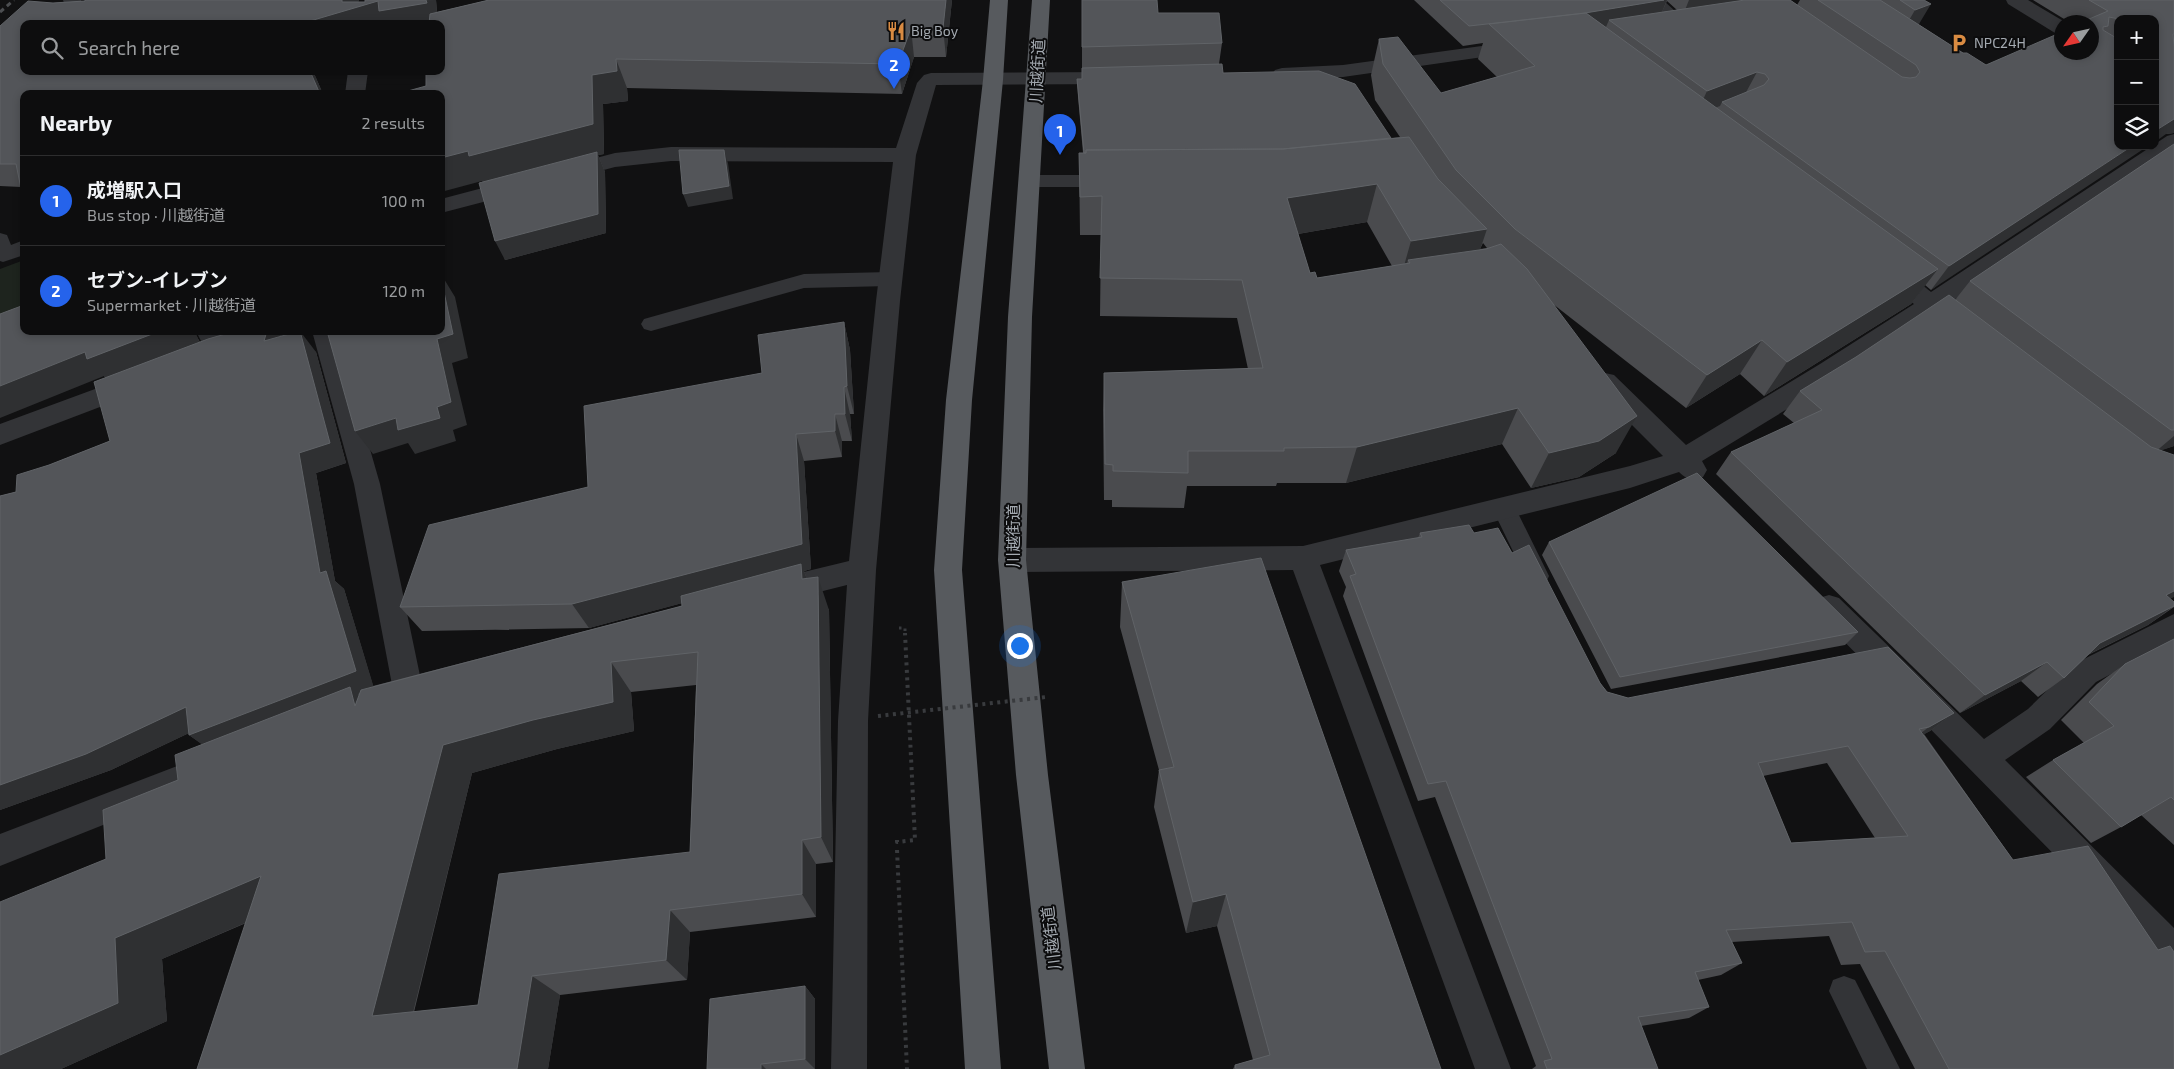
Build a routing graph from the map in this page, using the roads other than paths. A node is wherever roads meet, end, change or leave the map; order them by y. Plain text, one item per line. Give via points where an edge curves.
1 (72, 0) edge
2 (999, 0) edge
3 (1041, 0) edge
4 (1652, 0) edge
5 (2015, 0) edge
6 (80, 20) edge
7 (2054, 24) edge
8 (1651, 27) edge
9 (1536, 44) edge
10 (1343, 71) junction
11 (1263, 74) edge
12 (357, 75) edge
13 (1136, 77) edge
14 (1037, 79) junction
15 (993, 80) junction
16 (356, 90) edge
17 (1359, 96) edge
18 (2174, 141) edge
19 (905, 155) junction
20 (1028, 181) junction
21 (1128, 181) edge
22 (445, 205) edge
23 (0, 240) edge
24 (20, 249) edge
25 (1865, 255) edge
26 (890, 279) junction
27 (1931, 304) junction
28 (651, 324) dead end
29 (1960, 327) edge
30 (270, 335) edge
31 (325, 335) edge
32 (209, 347) edge
33 (1585, 362) edge
34 (155, 376) edge
35 (0, 435) edge
36 (1683, 460) junction
37 (1710, 487) edge
38 (1504, 508) junction
39 (1303, 558) junction
40 (1012, 560) junction
41 (862, 570) junction
42 (1813, 590) edge
43 (759, 596) edge
44 (1548, 596) edge
45 (2174, 627) edge
46 (1874, 652) junction
47 (1848, 658) edge
48 (437, 683) edge
49 (408, 690) junction
50 (380, 701) edge
51 (1982, 758) junction
52 (214, 766) edge
53 (0, 850) edge
54 (2174, 952) edge
55 (1844, 991) dead end
56 (849, 1069) edge
57 (983, 1069) edge
58 (1067, 1069) edge
59 (1493, 1069) edge
60 (1884, 1069) edge

1 - 6 street
2 - 15 highway
3 - 14 highway, 川越街道
4 - 8 street via 1687,21
5 - 7 street
9 - 10 street
10 - 11 street
10 - 17 street
12 - 16 street
13 - 14 street
14 - 15 street
14 - 20 highway, 川越街道
15 - 19 street via 937,78 927,83
15 - 57 highway via 959,400 948,570
18 - 27 street
19 - 22 street via 671,154 615,160
19 - 26 street
20 - 21 lane
20 - 40 highway, 川越街道 via 1014,436
23 - 24 lane via 3,254
25 - 27 street
26 - 28 lane via 804,282
26 - 41 street
27 - 29 street
27 - 36 street
30 - 32 street
31 - 49 street via 367,484
33 - 36 street
34 - 35 street
36 - 37 street
36 - 38 street via 1630,477
38 - 39 street
38 - 44 lane
39 - 40 street
39 - 59 street
40 - 58 highway, 川越街道 via 1032,775
41 - 43 street
41 - 56 street via 853,721
42 - 46 street
45 - 51 street via 2085,673 2039,719
46 - 47 lane
46 - 51 street
48 - 49 street
49 - 50 street
51 - 54 street
52 - 53 street
55 - 60 lane

